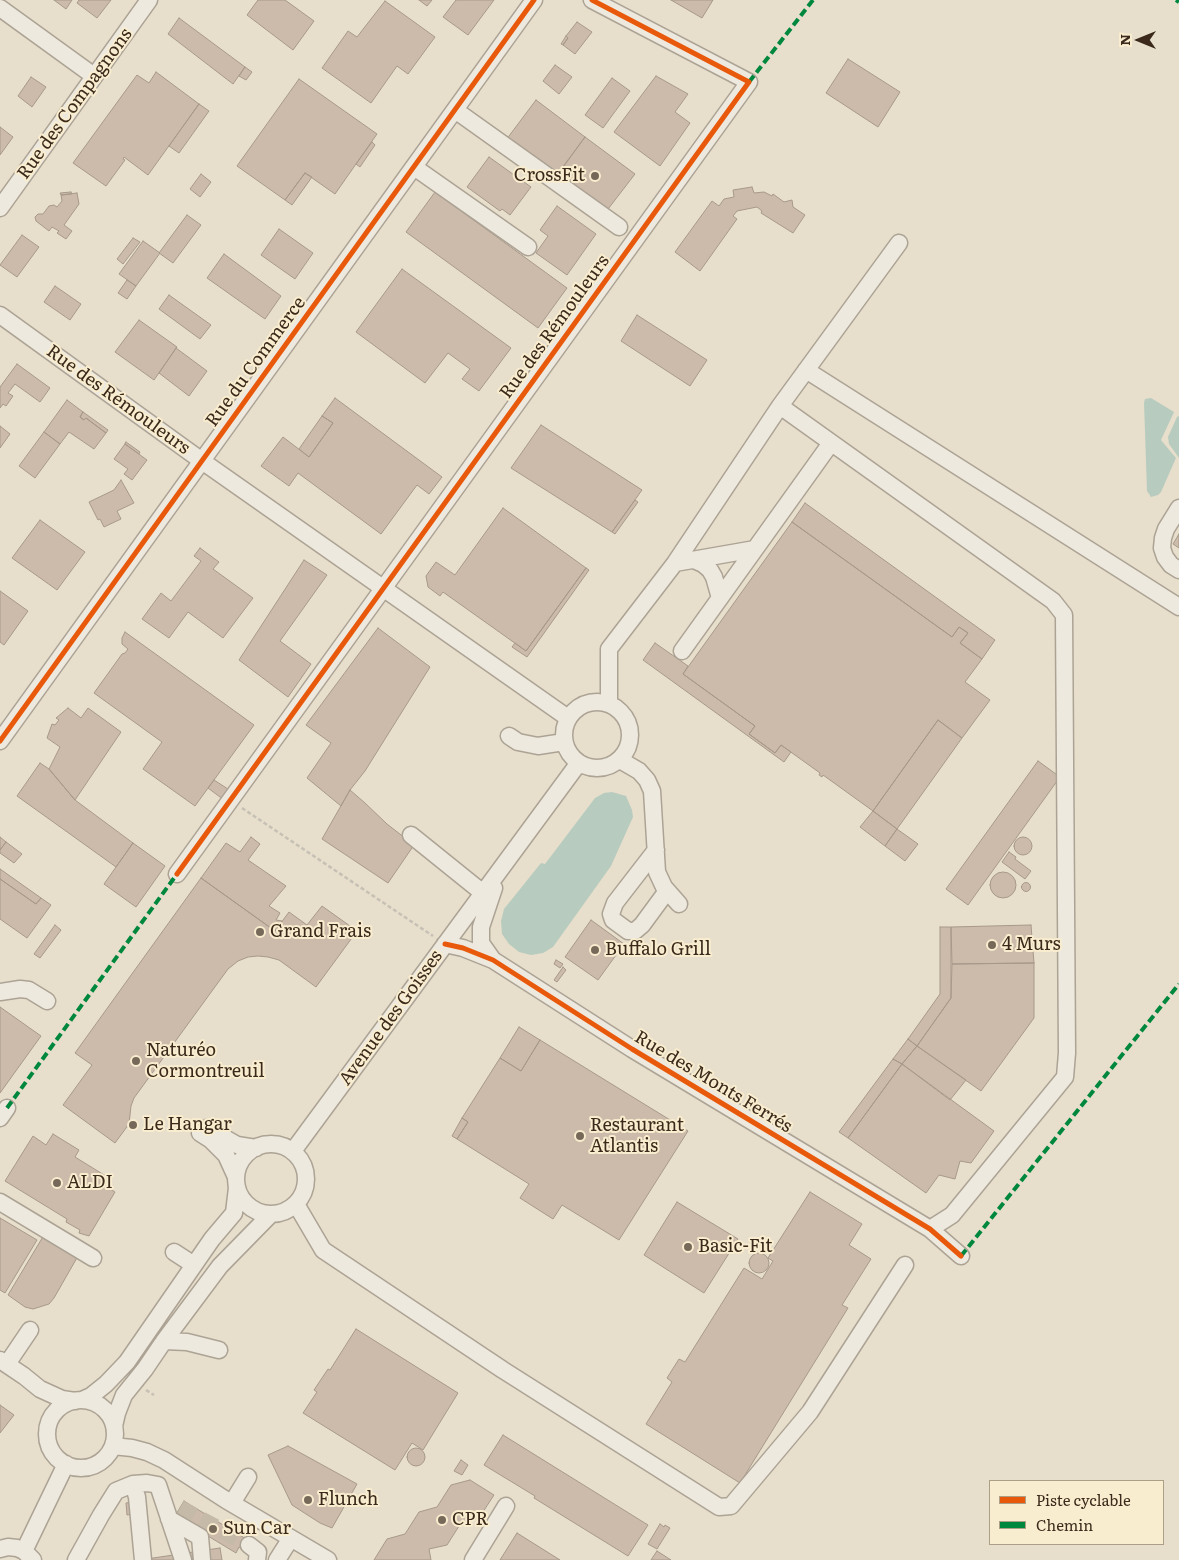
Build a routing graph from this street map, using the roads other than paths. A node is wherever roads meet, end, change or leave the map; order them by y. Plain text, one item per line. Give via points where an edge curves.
1 (149, 0) edge
2 (534, 0) edge
3 (592, 0) edge
4 (0, 8) edge
5 (94, 76) junction
6 (455, 110) junction
7 (414, 166) junction
8 (0, 208) edge
9 (619, 227) dead end
10 (899, 243) dead end
11 (528, 247) dead end
12 (0, 315) edge
13 (806, 370) junction
14 (780, 406) junction
15 (831, 443) junction
16 (202, 461) junction
17 (1179, 508) edge
18 (755, 549) junction
19 (694, 560) junction
20 (674, 564) junction
21 (1179, 570) edge
22 (383, 589) junction
23 (720, 598) junction
24 (1179, 607) edge
25 (682, 651) dead end
26 (609, 704) junction
27 (568, 718) junction
28 (509, 736) dead end
29 (0, 741) edge
30 (564, 742) junction
31 (620, 760) junction
32 (578, 764) junction
33 (411, 836) dead end
34 (656, 850) junction
35 (501, 869) junction
36 (177, 874) dead end
37 (667, 891) junction
38 (483, 893) junction
39 (679, 904) dead end
40 (445, 944) junction
41 (493, 960) junction
42 (0, 992) edge
43 (47, 1002) dead end
44 (256, 1148) junction
45 (292, 1152) junction
46 (237, 1182) junction
47 (0, 1202) edge
48 (296, 1204) junction
49 (271, 1214) junction
50 (930, 1229) junction
51 (174, 1252) dead end
52 (961, 1256) dead end
53 (93, 1258) dead end
54 (194, 1265) junction
55 (905, 1265) dead end
56 (30, 1330) dead end
57 (164, 1341) junction
58 (219, 1350) dead end
59 (3, 1362) edge
60 (40, 1389) junction
61 (78, 1400) junction
62 (51, 1419) junction
63 (114, 1426) junction
64 (113, 1446) junction
65 (66, 1464) junction
66 (245, 1476) dead end
67 (133, 1484) junction
68 (229, 1501) junction
69 (506, 1506) dead end
70 (169, 1519) junction
71 (291, 1538) junction
72 (249, 1545) tunnel mouth
73 (0, 1549) edge
74 (330, 1555) edge
75 (28, 1556) edge
76 (76, 1560) edge
77 (143, 1560) edge
78 (183, 1560) edge
79 (202, 1560) edge
80 (257, 1560) edge
81 (277, 1560) edge
82 (473, 1560) edge

1 - 5 street, Rue des Compagnons
2 - 6 street, Rue du Commerce
3 - 22 street, Rue des Rémouleurs via 749,82
4 - 5 street
5 - 8 street, Rue des Compagnons
6 - 7 street, Rue du Commerce
6 - 9 street
7 - 11 street
7 - 16 street, Rue du Commerce
10 - 13 street
12 - 16 street, Rue des Rémouleurs
13 - 14 street
13 - 24 street
14 - 15 street
14 - 20 street
15 - 18 street
15 - 50 street via 1053,600 1064,615 1065,1077 952,1215
16 - 22 street, Rue des Rémouleurs
16 - 29 street, Rue du Commerce
17 - 21 street via 1166,529 1162,548 1171,565
18 - 19 street
18 - 23 street
19 - 20 street
19 - 23 street via 710,570
20 - 26 street via 609,649
22 - 27 street, Rue des Rémouleurs
22 - 36 street
23 - 25 street
26 - 27 street via 590,702 581,705
26 - 31 street via 626,718 630,729 627,750
27 - 30 street via 564,726
28 - 30 street via 518,742 538,746
30 - 32 street
31 - 32 street via 600,769
31 - 34 street via 639,771 652,791
32 - 35 street, Avenue des Goisses
33 - 38 street
34 - 37 street via 657,872
34 - 37 street via 615,902 611,914 628,931 636,931
35 - 38 street, Avenue des Goisses
35 - 41 street, Rue des Monts Ferrés via 481,927 482,944
37 - 39 street
38 - 40 street, Avenue des Goisses
40 - 41 street, Rue des Monts Ferrés
40 - 45 street, Avenue des Goisses
41 - 50 street, Rue des Monts Ferrés via 632,1049
42 - 43 street via 20,988
44 - 45 street via 275,1144
44 - 46 street via 242,1160
44 - 46 street via 237,1145 203,1130 226,1156
45 - 48 street via 305,1171 306,1183
46 - 49 street via 242,1198 250,1207
46 - 54 street via 234,1213
47 - 53 street
48 - 49 street
48 - 55 street via 323,1250 511,1375 719,1507 731,1506 810,1412
49 - 57 street via 220,1266
50 - 52 street, Rue des Monts Ferrés
51 - 54 street
54 - 61 street via 127,1362 91,1396
56 - 59 street
57 - 58 street via 187,1342
57 - 63 street via 124,1395
59 - 60 street
60 - 61 street via 62,1399
60 - 62 street
61 - 62 street via 65,1404
61 - 63 street via 91,1401 106,1410
62 - 65 street via 48,1429 50,1445
63 - 64 street
64 - 65 street via 109,1454 94,1466 85,1468
64 - 68 street via 132,1448 164,1460
65 - 75 street
66 - 68 street
67 - 70 street via 158,1485
67 - 76 street via 116,1491
67 - 77 street
68 - 71 street
69 - 82 street
70 - 78 street
70 - 79 street via 200,1537
71 - 74 street
71 - 81 street
72 - 80 street via 258,1552
73 - 75 street via 17,1548

